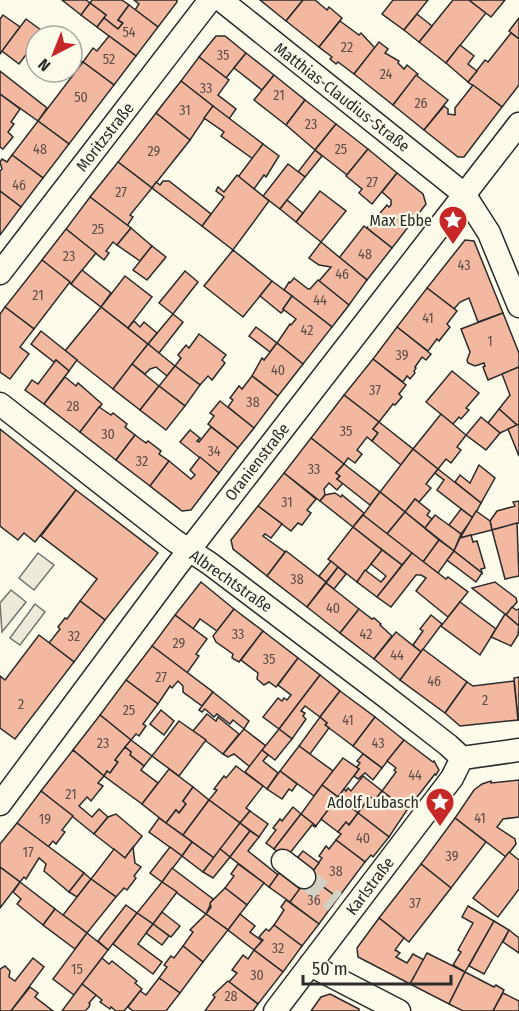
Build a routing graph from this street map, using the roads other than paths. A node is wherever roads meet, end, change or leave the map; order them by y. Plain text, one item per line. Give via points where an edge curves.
1 (210, 0) edge
2 (221, 0) edge
3 (519, 124) edge
4 (464, 194) junction
5 (510, 256) edge
6 (0, 273) edge
7 (519, 306) edge
8 (0, 404) edge
9 (189, 551) junction
10 (519, 750) edge
11 (462, 758) junction
12 (4, 791) edge
13 (283, 861) dead end
14 (304, 877) tunnel mouth
15 (310, 965) junction
16 (275, 1011) edge
17 (399, 1011) edge

1 - 6 street, Moritzstraße
2 - 4 street, Matthias-Claudius-Straße
3 - 4 street, Oranienstraße
4 - 5 street, Matthias-Claudius-Straße via 489,233
4 - 9 street, Oranienstraße
5 - 7 street, Matthias-Claudius-Straße
8 - 9 street, Albrechtstraße
9 - 11 street, Albrechtstraße via 322,648
9 - 12 street, Oranienstraße
10 - 11 street
11 - 15 street, Karlstraße via 452,778 342,907
13 - 14 street
15 - 16 street, Karlstraße
15 - 17 street

